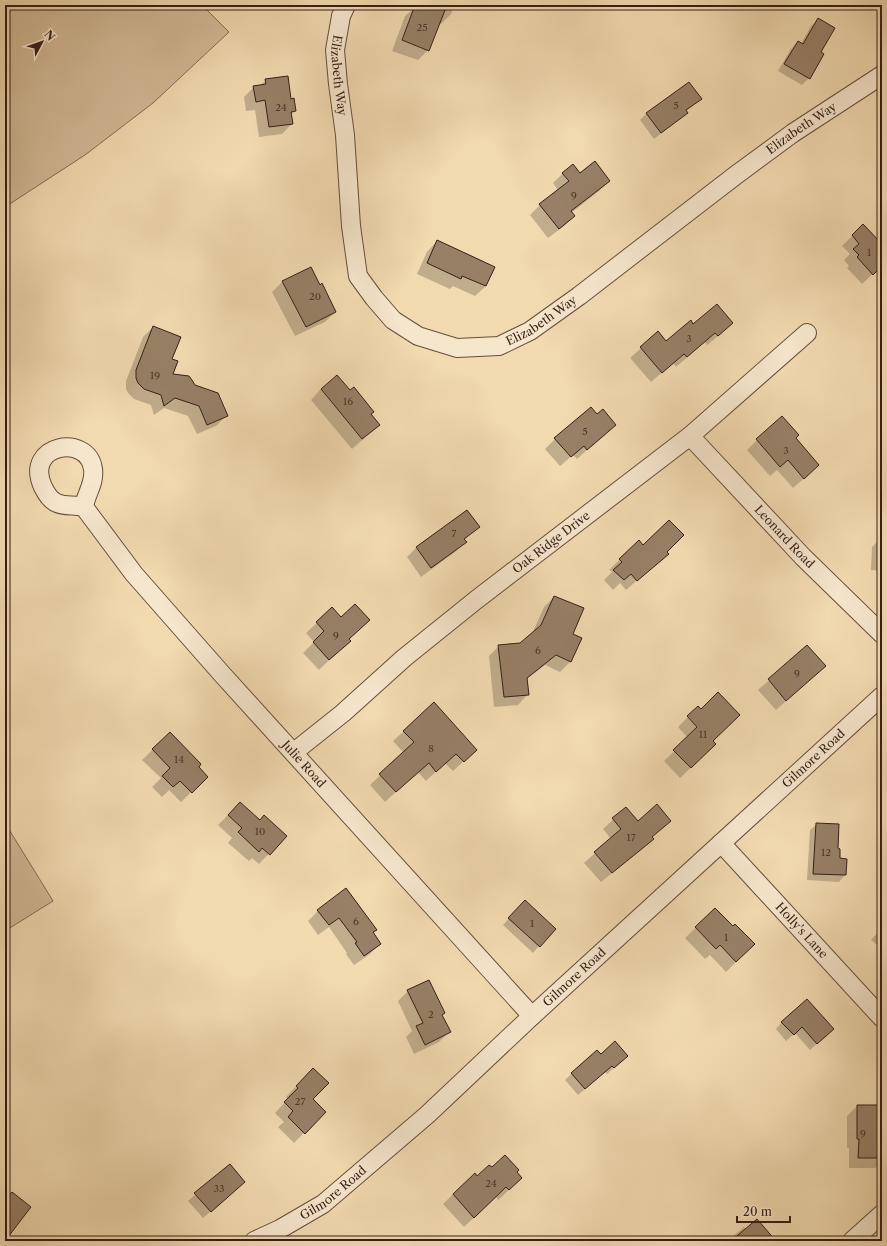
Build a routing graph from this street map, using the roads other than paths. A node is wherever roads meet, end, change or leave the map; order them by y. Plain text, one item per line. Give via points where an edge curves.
1 (346, 5) edge
2 (882, 75) edge
3 (807, 333) dead end
4 (690, 436) junction
5 (84, 507) dead end
6 (882, 634) edge
7 (882, 696) edge
8 (294, 752) junction
9 (721, 843) junction
10 (532, 1016) junction
11 (882, 1018) edge
12 (882, 1214) edge
13 (254, 1241) edge
14 (852, 1241) edge

1 - 2 street, Elizabeth Way via 341,16 335,50 358,276 393,320 418,336 457,348 499,346 530,331 774,147
3 - 4 street, Oak Ridge Drive
4 - 6 street, Leonard Road via 803,557
4 - 8 street, Oak Ridge Drive via 476,600
5 - 8 street, Julie Road via 134,574
7 - 9 street, Gilmore Road
8 - 10 street, Julie Road
9 - 10 street, Gilmore Road
9 - 11 street, Holly's Lane
10 - 13 street, Gilmore Road via 427,1115 323,1204
12 - 14 street

